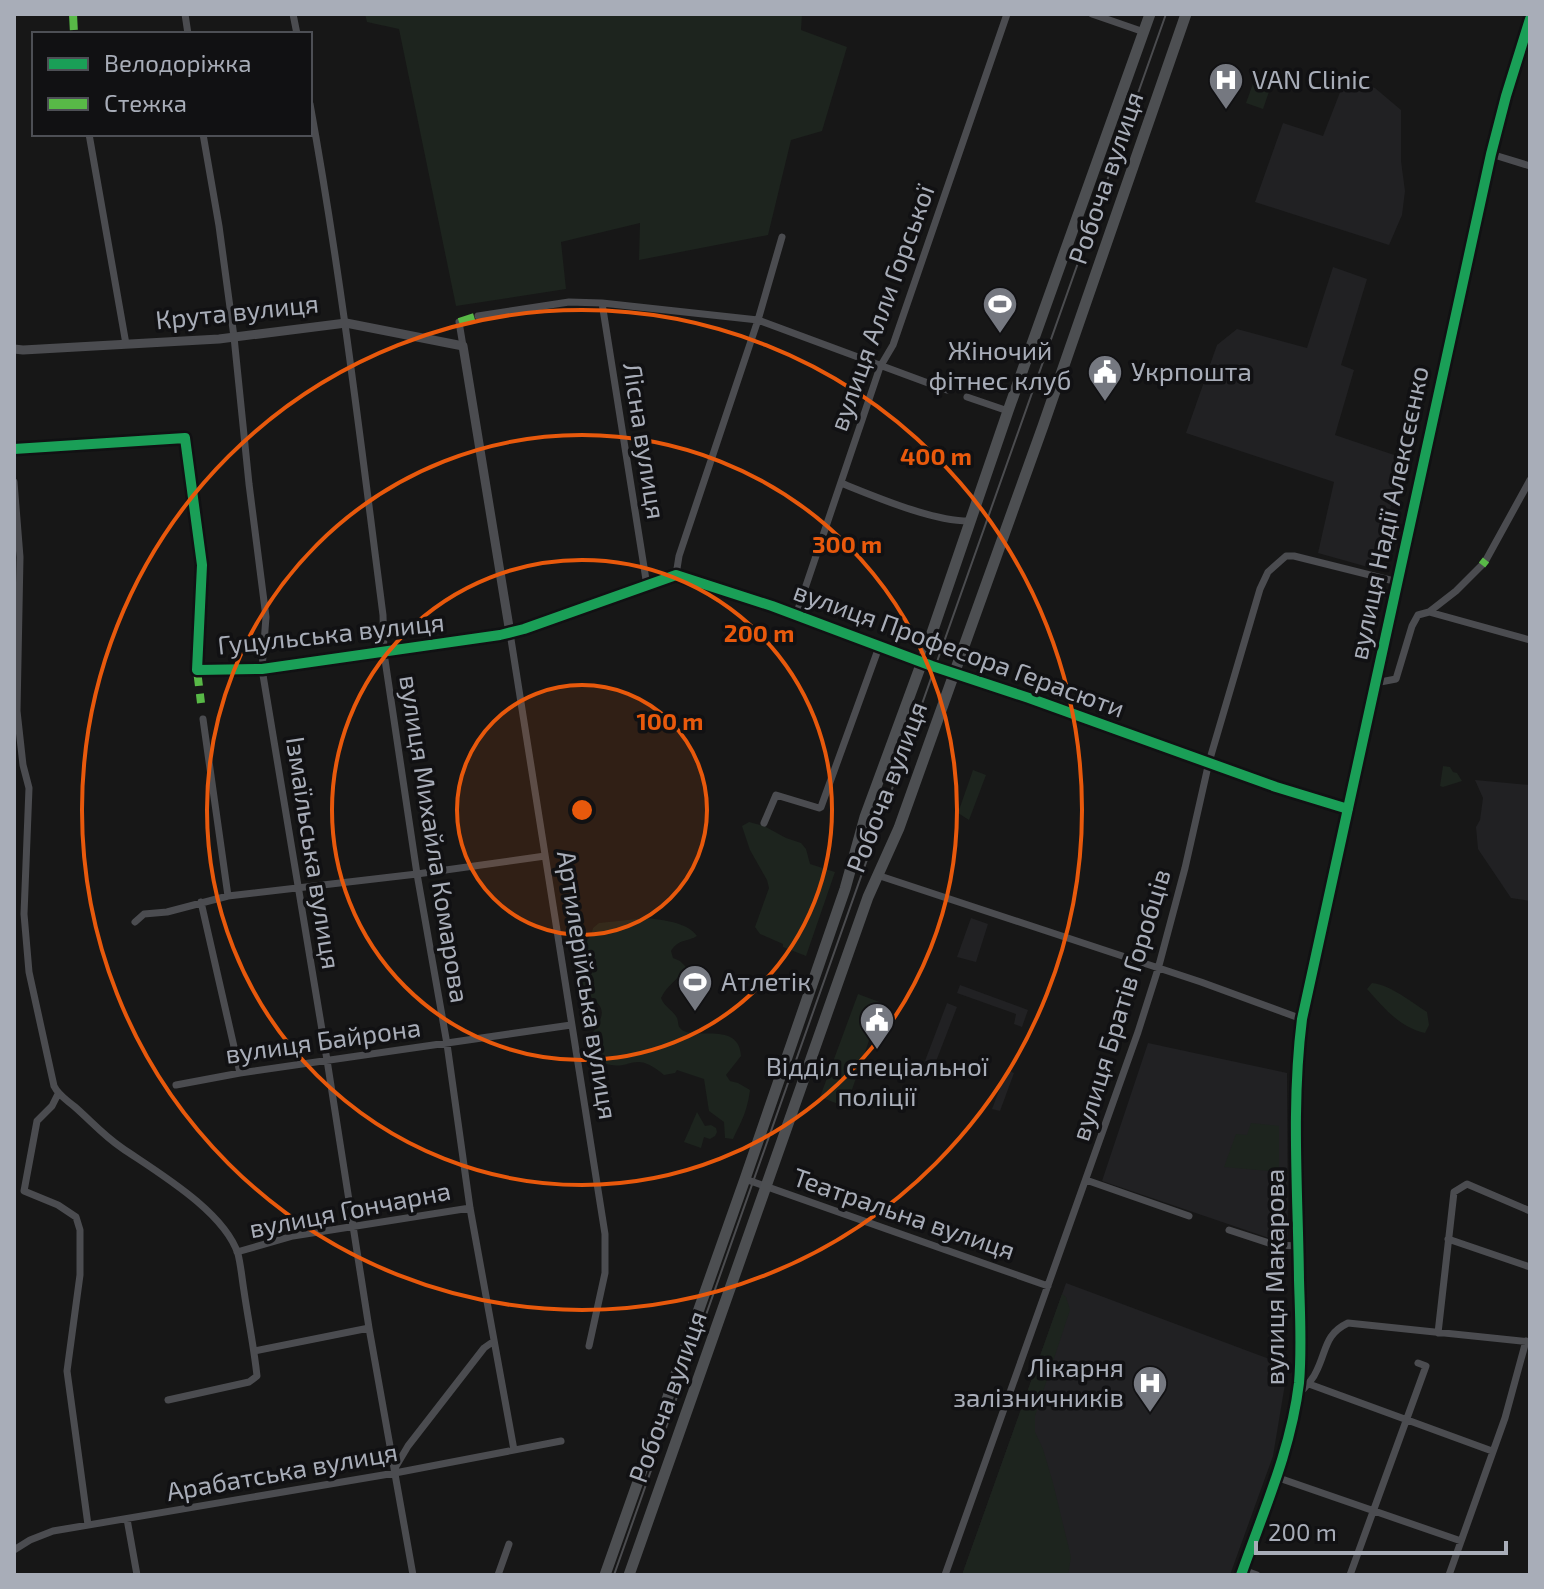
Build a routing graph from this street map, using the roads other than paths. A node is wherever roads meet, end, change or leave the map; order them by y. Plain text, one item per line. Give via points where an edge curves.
1 (1007, 14) edge
2 (1092, 14) edge
3 (1150, 14) edge
4 (1186, 14) edge
5 (1530, 19) edge
6 (1144, 32) junction
7 (312, 115) edge
8 (89, 136) edge
9 (203, 136) edge
10 (1491, 154) junction
11 (1530, 166) edge
12 (782, 237) dead end
13 (602, 303) junction
14 (478, 316) dead end
15 (758, 320) junction
16 (459, 322) dead end
17 (346, 323) junction
18 (234, 337) junction
19 (126, 344) junction
20 (463, 346) junction
21 (14, 349) edge
22 (880, 367) junction
23 (947, 390) dead end
24 (967, 397) dead end
25 (1008, 411) junction
26 (14, 449) edge
27 (1530, 480) edge
28 (14, 482) edge
29 (841, 483) junction
30 (971, 521) junction
31 (676, 575) junction
32 (1398, 582) junction
33 (647, 586) junction
34 (1429, 612) junction
35 (796, 615) junction
36 (510, 633) junction
37 (1530, 640) edge
38 (879, 647) junction
39 (384, 653) junction
40 (927, 664) junction
41 (262, 669) junction
42 (954, 674) junction
43 (1375, 683) junction
44 (203, 719) dead end
45 (1209, 762) junction
46 (1348, 809) junction
47 (764, 823) dead end
48 (545, 856) junction
49 (417, 874) junction
50 (877, 875) junction
51 (298, 888) junction
52 (228, 896) junction
53 (201, 902) junction
54 (135, 922) dead end
55 (1158, 969) junction
56 (1302, 1019) junction
57 (571, 1025) junction
58 (447, 1044) junction
59 (327, 1060) junction
60 (240, 1073) junction
61 (176, 1085) dead end
62 (58, 1094) junction
63 (745, 1179) junction
64 (1086, 1180) junction
65 (766, 1187) junction
66 (470, 1208) junction
67 (1530, 1211) edge
68 (1189, 1216) dead end
69 (352, 1227) junction
70 (1229, 1230) dead end
71 (1448, 1239) junction
72 (1299, 1246) junction
73 (237, 1252) junction
74 (1530, 1267) edge
75 (1048, 1286) junction
76 (369, 1328) junction
77 (1438, 1333) junction
78 (494, 1341) junction
79 (1528, 1341) edge
80 (589, 1346) dead end
81 (254, 1351) junction
82 (1418, 1363) dead end
83 (1309, 1384) junction
84 (1297, 1395) junction
85 (168, 1400) dead end
86 (1406, 1419) junction
87 (561, 1441) dead end
88 (514, 1450) junction
89 (1492, 1451) junction
90 (394, 1471) junction
91 (1276, 1477) junction
92 (1373, 1510) junction
93 (127, 1519) junction
94 (88, 1525) junction
95 (1461, 1541) junction
96 (509, 1544) dead end
97 (14, 1550) edge
98 (1242, 1573) edge
99 (137, 1575) edge
100 (413, 1575) edge
101 (498, 1575) edge
102 (605, 1575) edge
103 (629, 1575) edge
104 (945, 1575) edge
105 (1257, 1575) edge
106 (1350, 1575) edge
107 (1449, 1575) edge

1 - 22 street, вулиця Алли Горської via 893,345
2 - 6 street
3 - 6 main road, Робоча вулиця
4 - 42 main road, Робоча вулиця
5 - 10 street, вулиця Надії Алексєєнко
6 - 25 main road, Робоча вулиця
7 - 17 street, вулиця Михайла Комарова
8 - 19 street
9 - 18 street, Ізмаїльська вулиця
10 - 11 street
10 - 32 street, вулиця Надії Алексєєнко
12 - 15 street
13 - 14 street via 569,302
13 - 15 street
13 - 33 street, Лісна вулиця
15 - 22 street
15 - 31 street
16 - 20 street
17 - 18 street, Крута вулиця
17 - 20 street, Крута вулиця
17 - 39 street, вулиця Михайла Комарова
18 - 19 street, Крута вулиця
18 - 41 street, Ізмаїльська вулиця via 266,617
19 - 21 street, Крута вулиця
20 - 36 street, Артилерійська вулиця
22 - 23 street
22 - 29 street, вулиця Алли Горської
24 - 25 street
25 - 30 main road, Робоча вулиця
26 - 41 street, Гуцульська вулиця via 185,438 202,565 197,670
27 - 34 street via 1484,563
28 - 62 street via 20,557 17,711 29,788 24,914 29,972
29 - 30 street via 948,520
29 - 35 street, вулиця Алли Горської
30 - 40 main road, Робоча вулиця
31 - 33 street
31 - 35 street, вулиця Професора Герасюти
32 - 43 street, вулиця Надії Алексєєнко
32 - 45 street, вулиця Братів Горобців via 1294,556 1277,562 1260,589
33 - 36 street
34 - 37 street
34 - 43 street via 1418,615 1412,626 1396,679
35 - 38 street, вулиця Професора Герасюти
36 - 39 street, Гуцульська вулиця
36 - 48 street, Артилерійська вулиця
38 - 40 street, вулиця Професора Герасюти
38 - 47 street via 821,807 776,795
39 - 41 street, Гуцульська вулиця
39 - 49 street, вулиця Михайла Комарова
40 - 42 street, вулиця Професора Герасюти
40 - 63 main road, Робоча вулиця via 865,817 850,877
41 - 51 street, Ізмаїльська вулиця
42 - 45 street, вулиця Професора Герасюти
42 - 50 main road, Робоча вулиця
43 - 46 street, вулиця Надії Алексєєнко
44 - 52 street
45 - 46 street, вулиця Професора Герасюти
45 - 55 street, вулиця Братів Горобців
46 - 56 street, вулиця Надії Алексєєнко
48 - 49 street
48 - 57 street, Артилерійська вулиця
49 - 51 street
49 - 58 street, вулиця Михайла Комарова
50 - 55 street
50 - 65 main road, Робоча вулиця
51 - 52 street
51 - 59 street, Ізмаїльська вулиця
52 - 53 street
53 - 54 street via 144,914
53 - 60 street
55 - 56 street
55 - 64 street, вулиця Братів Горобців
56 - 72 street, вулиця Макарова via 1296,1067
57 - 58 street, вулиця Байрона
57 - 80 street, Артилерійська вулиця via 605,1234 605,1273
58 - 59 street, вулиця Байрона
58 - 66 street, вулиця Михайла Комарова
59 - 60 street, вулиця Байрона
59 - 69 street, Ізмаїльська вулиця
60 - 61 street, вулиця Байрона
62 - 73 street, вулиця Гончарна via 198,1203
62 - 94 street via 37,1121 24,1191 76,1217 80,1230 80,1275 67,1371
63 - 65 street, Театральна вулиця
63 - 102 main road, Робоча вулиця
64 - 68 street
64 - 75 street, вулиця Братів Горобців
65 - 75 street, Театральна вулиця
65 - 103 main road, Робоча вулиця
66 - 69 street, вулиця Гончарна
66 - 78 street, вулиця Михайла Комарова
67 - 71 street via 1467,1184 1454,1192
69 - 73 street, вулиця Гончарна
69 - 76 street, Ізмаїльська вулиця
70 - 72 street via 1275,1245
71 - 74 street
71 - 77 street
72 - 84 street, вулиця Макарова
73 - 81 street, вулиця Гончарна
75 - 104 street, вулиця Братів Горобців
76 - 81 street
76 - 90 street, Ізмаїльська вулиця
77 - 79 street
77 - 83 street via 1348,1323 1331,1335
78 - 88 street, вулиця Михайла Комарова
78 - 90 street via 408,1446
79 - 89 street
81 - 85 street, вулиця Гончарна via 257,1376 249,1382
82 - 86 street via 1426,1366
83 - 84 street
83 - 86 street
84 - 91 street, вулиця Макарова
86 - 89 street
86 - 92 street
87 - 88 street, Арабатська вулиця
88 - 90 street, Арабатська вулиця
89 - 95 street
90 - 93 street, Арабатська вулиця
90 - 100 street, Ізмаїльська вулиця
91 - 92 street
91 - 98 street, вулиця Макарова
92 - 95 street
92 - 106 street
93 - 94 street, Арабатська вулиця
93 - 99 street
94 - 97 street, Арабатська вулиця via 53,1531
95 - 107 street
96 - 101 street
98 - 105 street

